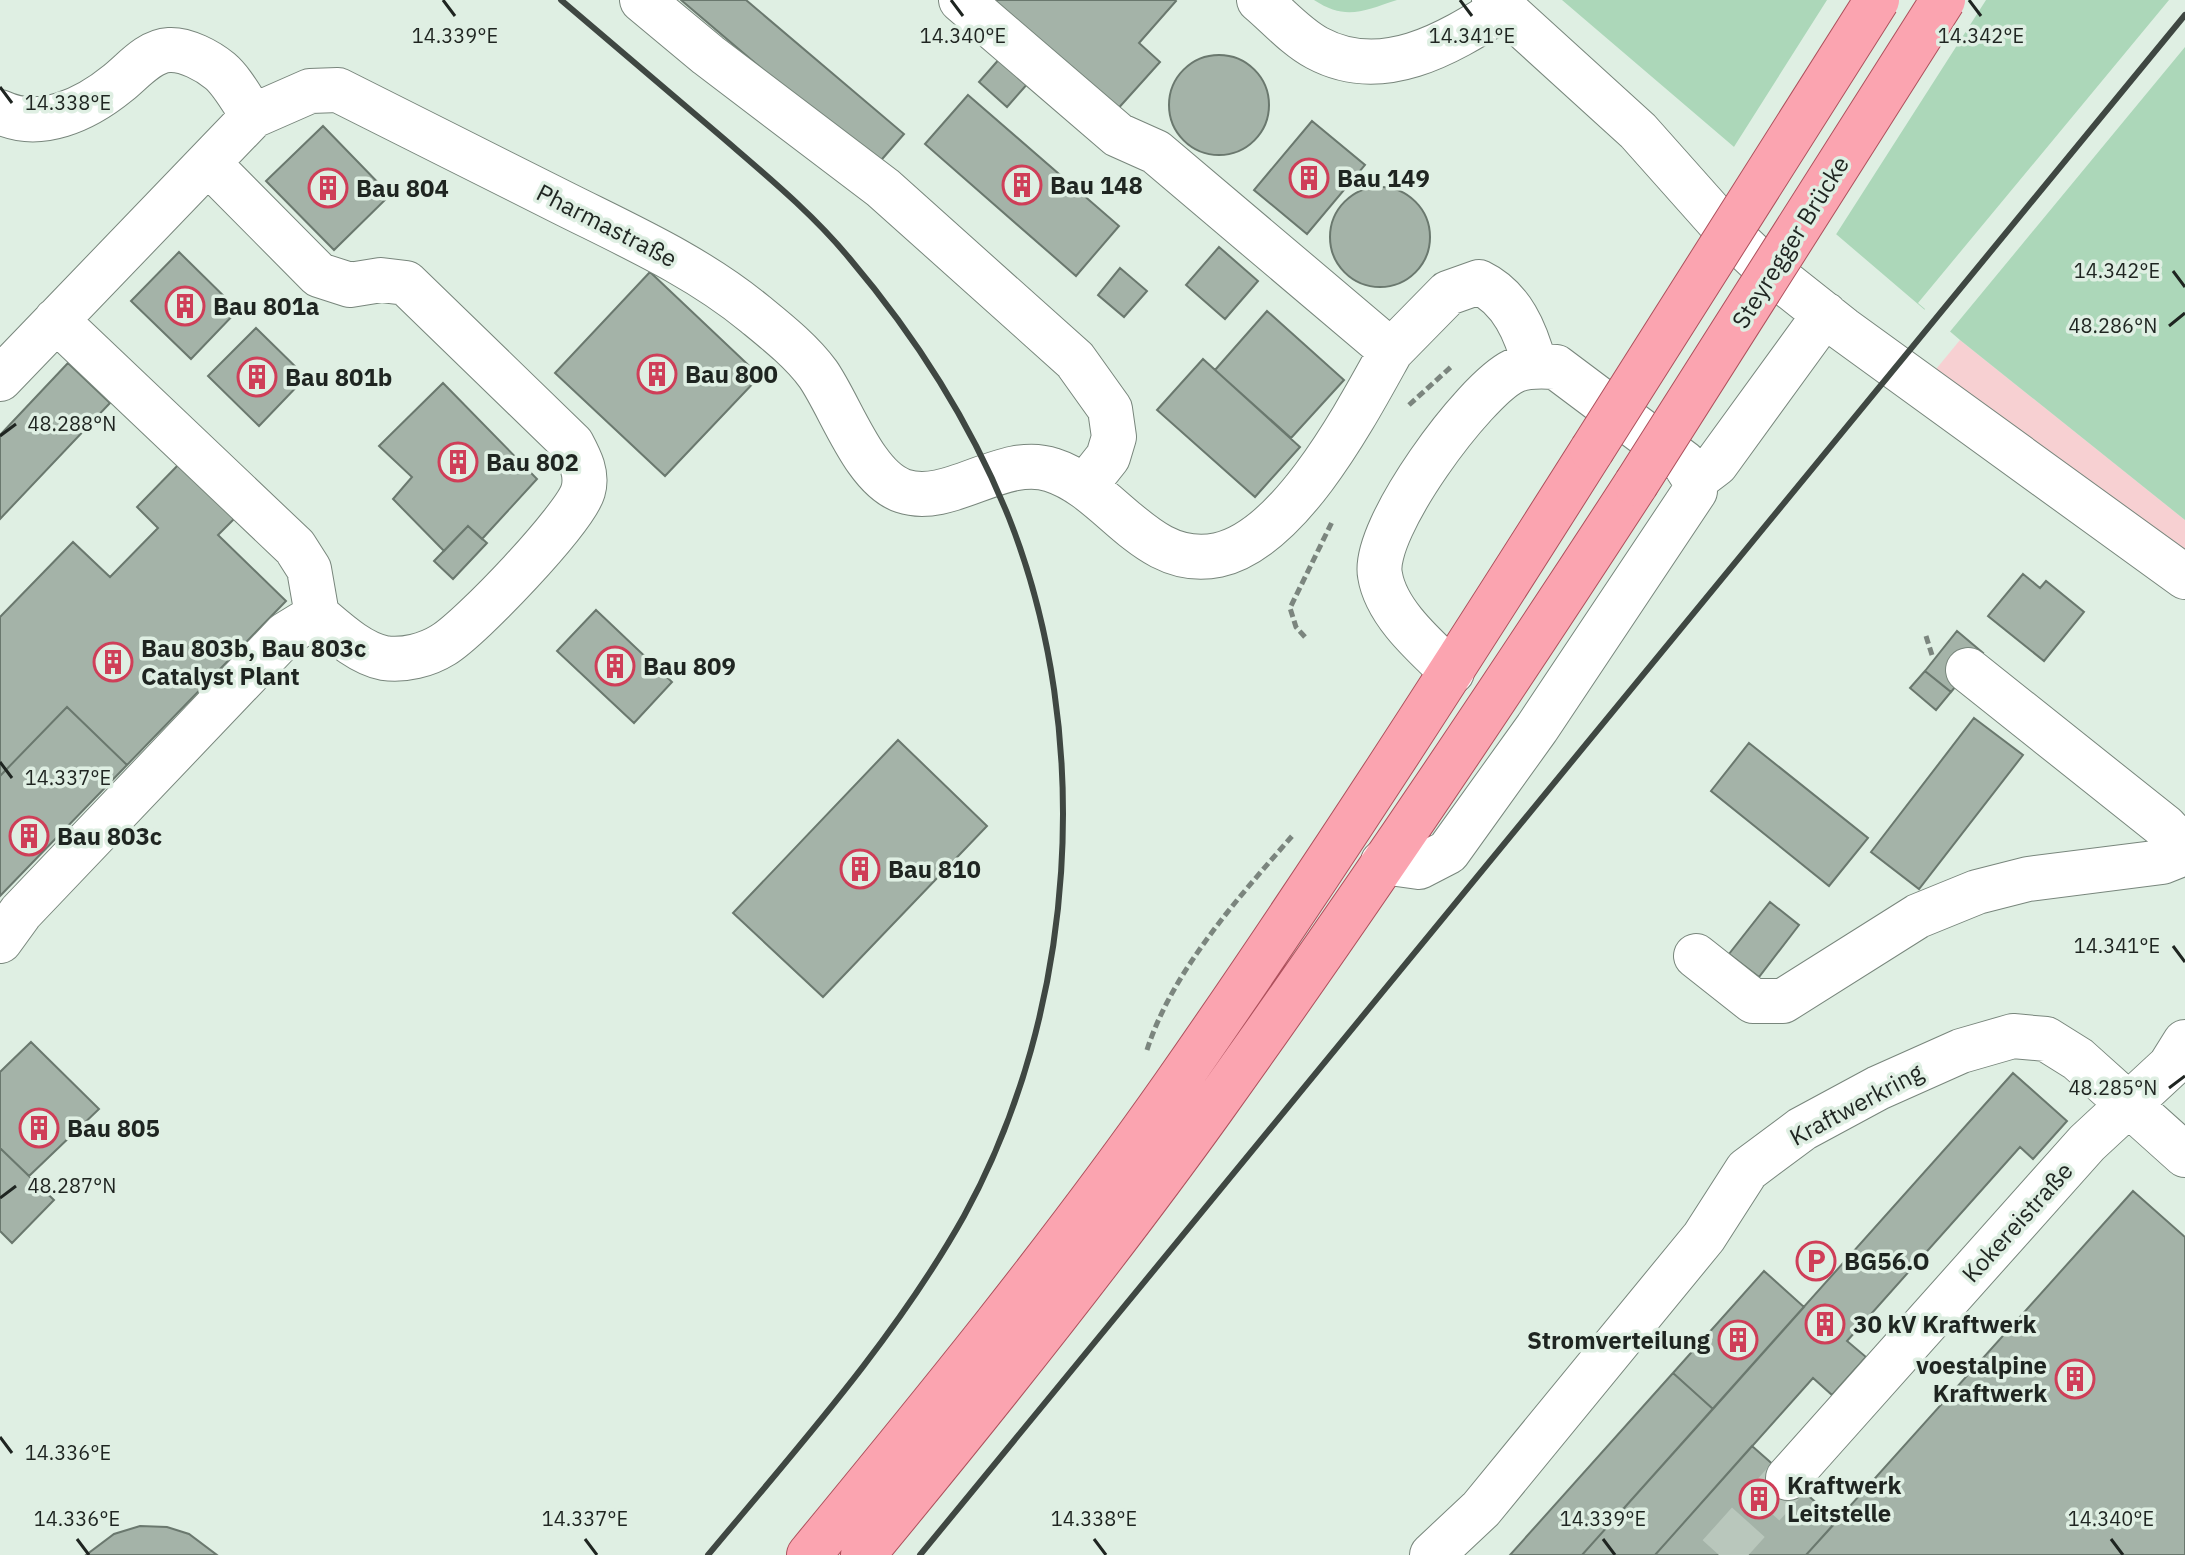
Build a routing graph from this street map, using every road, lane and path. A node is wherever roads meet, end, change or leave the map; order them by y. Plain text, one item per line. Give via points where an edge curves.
1 (642, 0) edge
2 (961, 0) edge
3 (1259, 0) edge
4 (1877, 0) edge
5 (1943, 0) edge
6 (1498, 4) edge
7 (0, 112) edge
8 (253, 116) junction
9 (208, 163) junction
10 (1825, 314) junction
11 (56, 320) junction
12 (1391, 351) junction
13 (1535, 366) junction
14 (0, 379) edge
15 (1695, 480) junction
16 (1085, 486) junction
17 (2185, 577) edge
18 (317, 615) junction
19 (1926, 636) dead end
20 (1951, 665) joint
21 (1452, 672) junction
22 (2185, 851) edge
23 (1383, 862) junction
24 (0, 941) edge
25 (1696, 956) dead end
26 (2185, 1042) edge
27 (2130, 1106) junction
28 (2185, 1155) edge
29 (1788, 1478) tunnel mouth
30 (809, 1555) edge
31 (863, 1555) edge
32 (1432, 1555) edge

1 - 16 street via 883,188 1075,360 1110,409 1114,437 1108,457
2 - 12 street via 1118,135 1156,152
3 - 6 street via 1316,47 1346,59 1385,62 1423,54
4 - 21 main road, bridge
5 - 23 main road, Steyregger Brücke, bridge via 1636,484
6 - 10 street via 1638,131 1727,231
7 - 8 street via 20,122 44,121 92,101 146,59 167,50 186,52 221,72
8 - 9 street, Pharmastraße
8 - 16 street, Pharmastraße via 310,91 338,90 720,285 816,372 868,461 904,492 932,493 1018,467 1041,466 1076,477
9 - 11 street, Pharmastraße
9 - 18 street via 319,275 350,285 406,283 572,444 583,465 584,489 573,513 445,644 420,656 384,658 350,642
10 - 15 street via 1716,464
10 - 17 street
11 - 14 street, Pharmastraße
11 - 18 street via 295,547 309,569
12 - 13 street via 1448,293 1479,282 1493,288 1520,322
12 - 16 street, Pharmastraße via 1330,455 1291,504 1249,542 1218,555 1183,557 1149,542
13 - 15 street via 1556,367 1578,381 1684,463
13 - 21 street via 1513,372 1489,391 1454,431 1399,509 1379,556 1387,596 1410,630
15 - 23 street via 1695,491 1669,533 1448,852 1419,867
18 - 24 street via 286,634 21,912
19 - 20 path
20 - 22 street via 2165,827
21 - 30 main road via 1172,1090 1009,1306
22 - 25 street via 2162,862 2028,879 1977,892 1918,916 1783,1001 1753,1001
23 - 31 main road, Steyregger Brücke via 1137,1210
26 - 27 street, Kokereistraße via 2170,1066
27 - 28 street, Kraftwerkring
27 - 29 street, Kokereistraße via 2087,1143
27 - 32 street, Kraftwerkring via 2078,1059 2046,1039 2013,1036 1933,1063 1802,1129 1747,1170 1704,1237 1481,1509

